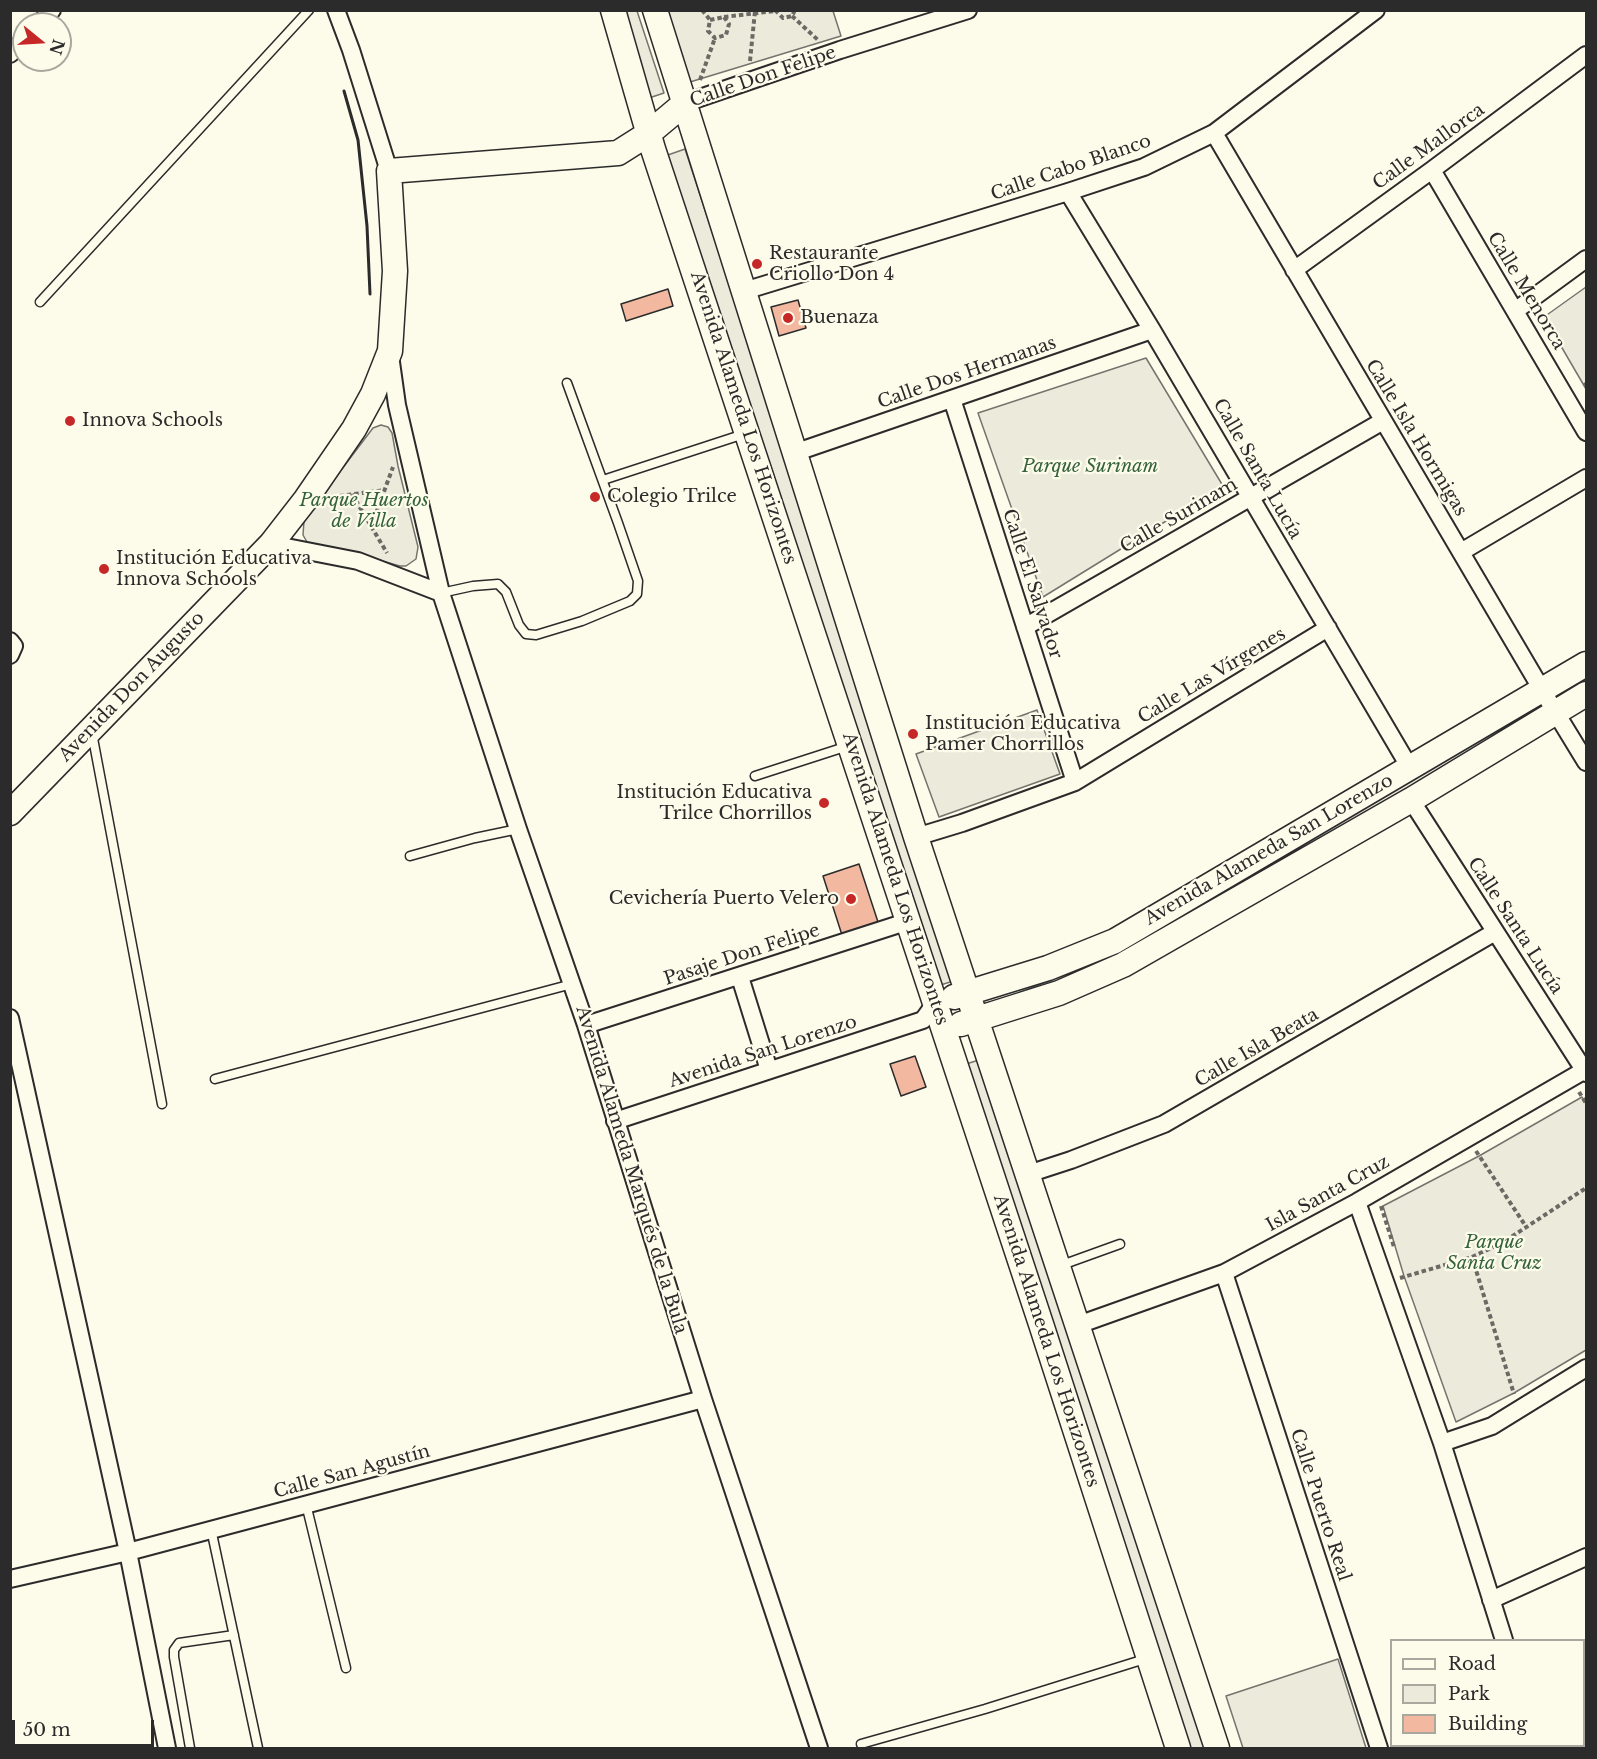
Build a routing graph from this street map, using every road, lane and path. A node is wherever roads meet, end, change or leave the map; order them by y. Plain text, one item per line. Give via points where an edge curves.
1 (309, 10) edge
2 (336, 10) edge
3 (613, 10) edge
4 (655, 10) edge
5 (702, 10) edge
6 (795, 10) edge
7 (968, 10) edge
8 (775, 11) edge
9 (1375, 11) edge
10 (755, 12) edge
11 (792, 16) junction
12 (724, 17) junction
13 (710, 20) junction
14 (714, 38) junction
15 (821, 42) dead end
16 (1587, 55) edge
17 (750, 62) dead end
18 (693, 100) junction
19 (1214, 133) junction
20 (648, 134) junction
21 (389, 171) junction
22 (1432, 171) junction
23 (1068, 192) junction
24 (1587, 259) edge
25 (1294, 270) junction
26 (744, 291) junction
27 (40, 302) dead end
28 (1515, 311) junction
29 (1152, 330) junction
30 (390, 351) junction
31 (567, 383) dead end
32 (952, 399) junction
33 (1383, 421) junction
34 (1587, 432) edge
35 (747, 433) junction
36 (794, 453) junction
37 (397, 473) dead end
38 (1587, 478) edge
39 (603, 480) junction
40 (332, 489) dead end
41 (384, 490) junction
42 (352, 494) junction
43 (1250, 497) junction
44 (371, 527) junction
45 (271, 544) junction
46 (1461, 552) junction
47 (384, 570) junction
48 (441, 593) junction
49 (1025, 627) junction
50 (1328, 628) junction
51 (10, 641) edge
52 (10, 655) edge
53 (1587, 664) edge
54 (1542, 690) junction
55 (1587, 694) edge
56 (1555, 712) junction
57 (91, 730) junction
58 (851, 745) junction
59 (1587, 762) edge
60 (1410, 768) junction
61 (755, 776) dead end
62 (1075, 782) junction
63 (1411, 800) junction
64 (10, 813) edge
65 (518, 829) junction
66 (916, 837) junction
67 (410, 856) dead end
68 (909, 921) junction
69 (1495, 932) junction
70 (740, 977) junction
71 (572, 984) junction
72 (968, 993) junction
73 (934, 1017) junction
74 (10, 1018) edge
75 (976, 1019) junction
76 (586, 1025) junction
77 (769, 1070) junction
78 (1586, 1071) edge
79 (215, 1078) dead end
80 (162, 1104) dead end
81 (615, 1121) junction
82 (1469, 1137) junction
83 (1028, 1174) junction
84 (1587, 1188) edge
85 (1357, 1202) junction
86 (1527, 1228) junction
87 (1120, 1244) dead end
88 (1472, 1257) junction
89 (1058, 1266) junction
90 (1224, 1273) junction
91 (1386, 1283) junction
92 (1078, 1325) junction
93 (1587, 1368) edge
94 (1515, 1395) dead end
95 (703, 1399) junction
96 (1442, 1443) junction
97 (306, 1504) junction
98 (211, 1529) junction
99 (128, 1551) junction
100 (1587, 1557) edge
101 (10, 1579) edge
102 (1491, 1599) junction
103 (234, 1635) junction
104 (1503, 1639) edge
105 (1149, 1658) junction
106 (346, 1668) dead end
107 (861, 1744) dead end
108 (167, 1749) edge
109 (190, 1749) edge
110 (258, 1749) edge
111 (819, 1749) edge
112 (1178, 1749) edge
113 (1217, 1749) edge
114 (1379, 1749) edge

1 - 27 lane
2 - 21 street, Avenida Alameda Marqués de la Bula
3 - 20 main road, Avenida Alameda Los Horizontes
4 - 18 main road, Avenida Alameda Los Horizontes
5 - 13 path
6 - 11 path
7 - 18 street, Calle Don Felipe
8 - 10 path
8 - 11 path via 783,18
9 - 19 street, Calle Cabo Blanco
10 - 12 path
10 - 17 path
11 - 15 path
12 - 13 path
12 - 14 path via 729,24 726,35
13 - 14 path via 708,31
14 - 18 path
16 - 22 street, Calle Mallorca
18 - 20 main road, Calle Don Felipe
18 - 26 main road, Avenida Alameda Los Horizontes
19 - 23 street, Calle Cabo Blanco via 1144,167
19 - 25 street, Calle Isla Hormigas
20 - 21 main road, Calle Don Felipe via 618,153
20 - 35 main road, Avenida Alameda Los Horizontes
21 - 30 main road, Avenida Alameda Marqués de la Bula via 395,271
22 - 25 street, Calle Mallorca
22 - 28 street, Calle Menorca
23 - 26 street, Calle Cabo Blanco
23 - 29 street, Calle Santa Lucía
24 - 28 street
25 - 33 street, Calle Isla Hormigas
26 - 36 main road, Avenida Alameda Los Horizontes
28 - 34 street, Calle Menorca
29 - 32 street, Calle Dos Hermanas
29 - 43 street, Calle Santa Lucía
30 - 45 main road, Avenida Don Augusto via 354,429
30 - 48 street, Avenida Alameda Marqués de la Bula via 397,405
31 - 39 lane
32 - 36 street, Calle Dos Hermanas
32 - 49 street, Calle El Salvador
33 - 43 street, Calle Surinam
33 - 46 street, Calle Isla Hormigas
35 - 39 lane
35 - 58 main road, Avenida Alameda Los Horizontes
36 - 66 main road, Avenida Alameda Los Horizontes
37 - 41 path via 395,463
38 - 46 street
39 - 48 lane via 638,581 637,594 630,601 536,636 525,634 506,592 498,584
40 - 42 path via 325,498
41 - 42 path
41 - 44 path
42 - 44 path
43 - 49 street, Calle Surinam
43 - 50 street, Calle Santa Lucía
44 - 47 path via 392,561
45 - 47 street via 349,558
45 - 57 main road, Avenida Don Augusto
46 - 54 street, Calle Isla Hormigas
47 - 48 street
48 - 65 street, Avenida Alameda Marqués de la Bula
49 - 62 street, Calle El Salvador
50 - 60 street, Calle Santa Lucía
50 - 62 street, Calle Las Vírgenes
51 - 52 street via 14,646
53 - 54 main road, Avenida Alameda San Lorenzo
54 - 56 street, Calle Isla Hormigas
54 - 60 main road, Avenida Alameda San Lorenzo
55 - 56 main road, Avenida Alameda San Lorenzo
56 - 59 street, Calle Isla Hormigas
56 - 63 main road, Avenida Alameda San Lorenzo
57 - 64 main road, Avenida Don Augusto
57 - 80 lane
58 - 61 lane
58 - 68 main road, Avenida Alameda Los Horizontes
60 - 72 main road, Avenida Alameda San Lorenzo via 1115,941 1048,968
62 - 66 street, Calle Las Vírgenes
63 - 69 street, Calle Santa Lucía
63 - 75 main road, Avenida Alameda San Lorenzo via 1123,965 1059,993
65 - 67 lane
65 - 71 street, Avenida Alameda Marqués de la Bula
66 - 72 main road, Avenida Alameda Los Horizontes
68 - 70 street, Pasaje Don Felipe
68 - 73 main road, Avenida Alameda Los Horizontes
69 - 78 street, Calle Santa Lucía
69 - 83 street, Calle Isla Beata via 1164,1124
70 - 76 street, Pasaje Don Felipe
70 - 77 street
71 - 76 street, Avenida Alameda Marqués de la Bula
71 - 79 lane
72 - 73 main road, Avenida Alameda San Lorenzo
72 - 75 main road, Avenida Alameda Los Horizontes
73 - 75 main road, Avenida Alameda San Lorenzo
73 - 77 street, Avenida San Lorenzo
73 - 105 main road, Avenida Alameda Los Horizontes via 1045,1335
74 - 99 street
75 - 83 main road, Avenida Alameda Los Horizontes
76 - 81 street, Avenida Alameda Marqués de la Bula
77 - 81 street, Avenida San Lorenzo
78 - 82 street, Isla Santa Cruz
81 - 95 street, Avenida Alameda Marqués de la Bula
82 - 85 street, Isla Santa Cruz
82 - 86 path
83 - 89 main road, Avenida Alameda Los Horizontes
84 - 86 path
85 - 90 street, Isla Santa Cruz
85 - 91 street
86 - 88 path
87 - 89 lane
88 - 91 path
88 - 94 path
89 - 92 main road, Avenida Alameda Los Horizontes
90 - 92 street, Isla Santa Cruz
90 - 114 street, Calle Puerto Real
91 - 96 street
92 - 113 main road, Avenida Alameda Los Horizontes
93 - 96 street via 1492,1426
95 - 97 street, Calle San Agustín
95 - 111 street, Avenida Alameda Marqués de la Bula
96 - 102 street
97 - 98 street, Calle San Agustín
97 - 106 lane
98 - 99 street, Calle San Agustín
98 - 103 lane
99 - 101 street, Calle San Agustín
99 - 108 street
100 - 102 street
102 - 104 street
103 - 109 lane via 178,1643 174,1650
103 - 110 lane
105 - 107 lane
105 - 112 main road, Avenida Alameda Los Horizontes

